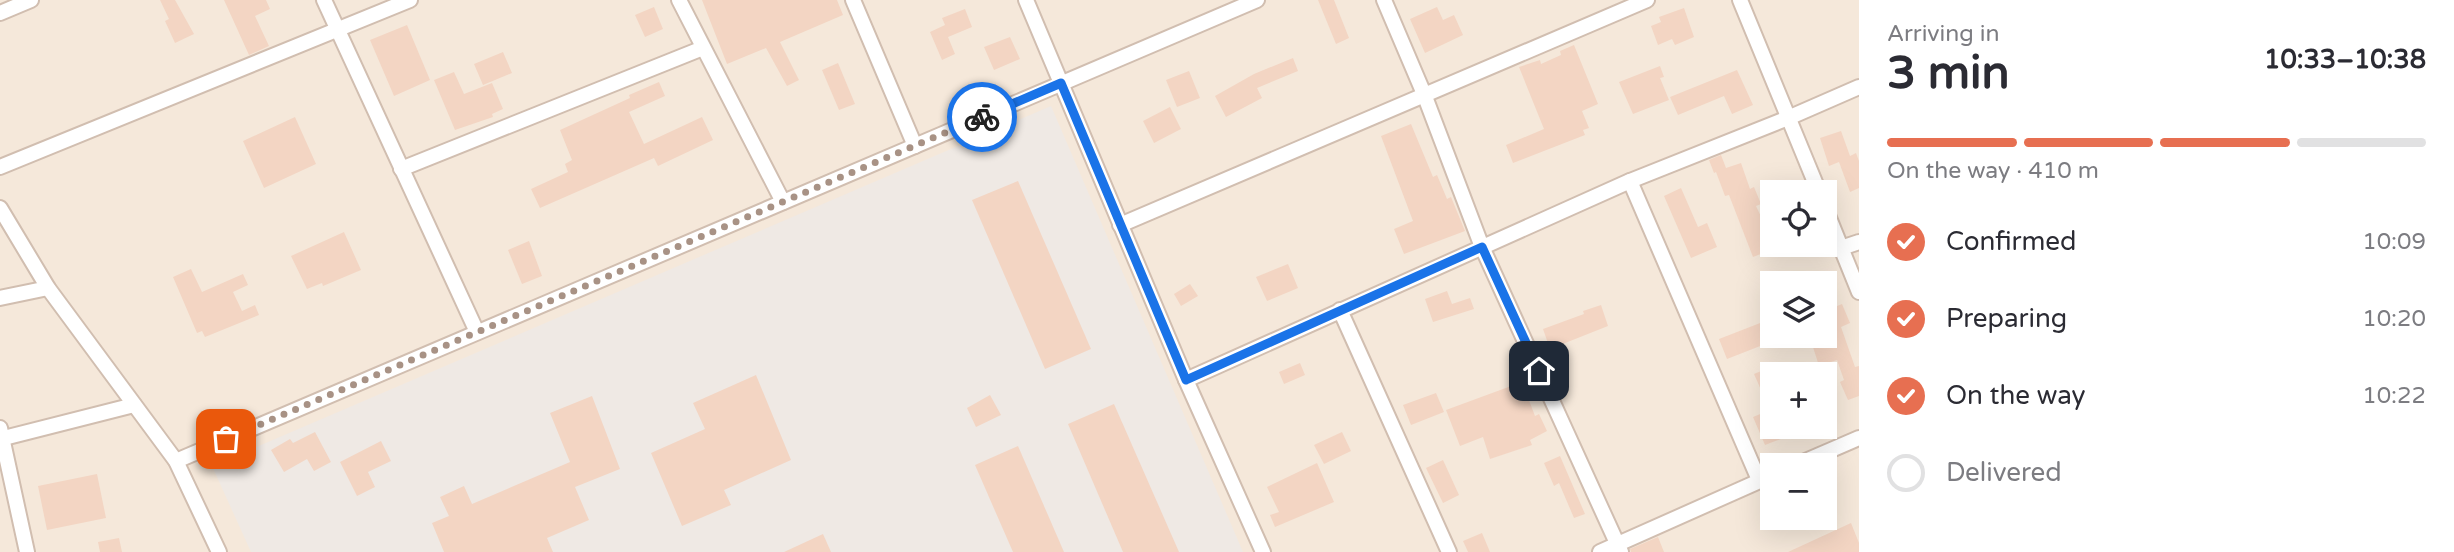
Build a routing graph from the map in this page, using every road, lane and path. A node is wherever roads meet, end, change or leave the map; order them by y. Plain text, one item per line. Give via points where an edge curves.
1 (31, 0) edge
2 (324, 0) edge
3 (411, 0) edge
4 (679, 0) edge
5 (853, 0) edge
6 (1026, 0) edge
7 (1257, 0) edge
8 (1384, 0) edge
9 (1647, 0) edge
10 (1740, 0) edge
11 (0, 13) edge
12 (337, 31) junction
13 (703, 48) junction
14 (1061, 83) junction
15 (1859, 86) edge
16 (1424, 94) junction
17 (1788, 118) junction
18 (915, 146) junction
19 (0, 167) edge
20 (401, 169) junction
21 (1814, 180) edge
22 (1630, 181) junction
23 (783, 202) junction
24 (0, 208) edge
25 (1120, 225) junction
26 (1837, 238) edge
27 (1859, 242) edge
28 (1482, 247) junction
29 (1841, 248) junction
30 (48, 288) junction
31 (1859, 292) edge
32 (0, 298) edge
33 (1340, 310) junction
34 (477, 332) junction
35 (1186, 380) junction
36 (134, 405) junction
37 (1, 435) edge
38 (1859, 438) edge
39 (1824, 453) edge
40 (176, 461) junction
41 (1760, 464) edge
42 (1760, 480) edge
43 (1619, 549) edge
44 (27, 552) edge
45 (219, 552) edge
46 (1264, 552) edge
47 (1449, 552) edge
48 (1600, 552) edge

1 - 11 street
2 - 12 street
3 - 12 street
4 - 13 street
5 - 18 street
6 - 14 street
7 - 14 street
8 - 16 street
9 - 16 street
10 - 17 street
12 - 19 street
12 - 20 street
13 - 20 street
13 - 23 street
14 - 18 street
14 - 25 street
15 - 17 street
16 - 25 street
16 - 28 street
17 - 21 street
17 - 22 street
18 - 23 street
20 - 34 street
22 - 28 street
22 - 41 street
23 - 34 street
24 - 30 street
25 - 35 street
26 - 29 street
27 - 29 street
28 - 33 street
28 - 43 street
29 - 31 street
30 - 32 street
30 - 36 street
33 - 35 street
33 - 47 street
34 - 40 street
35 - 46 street
36 - 37 street
36 - 40 street
37 - 44 street
38 - 39 street
40 - 45 street
42 - 43 street
43 - 48 street

